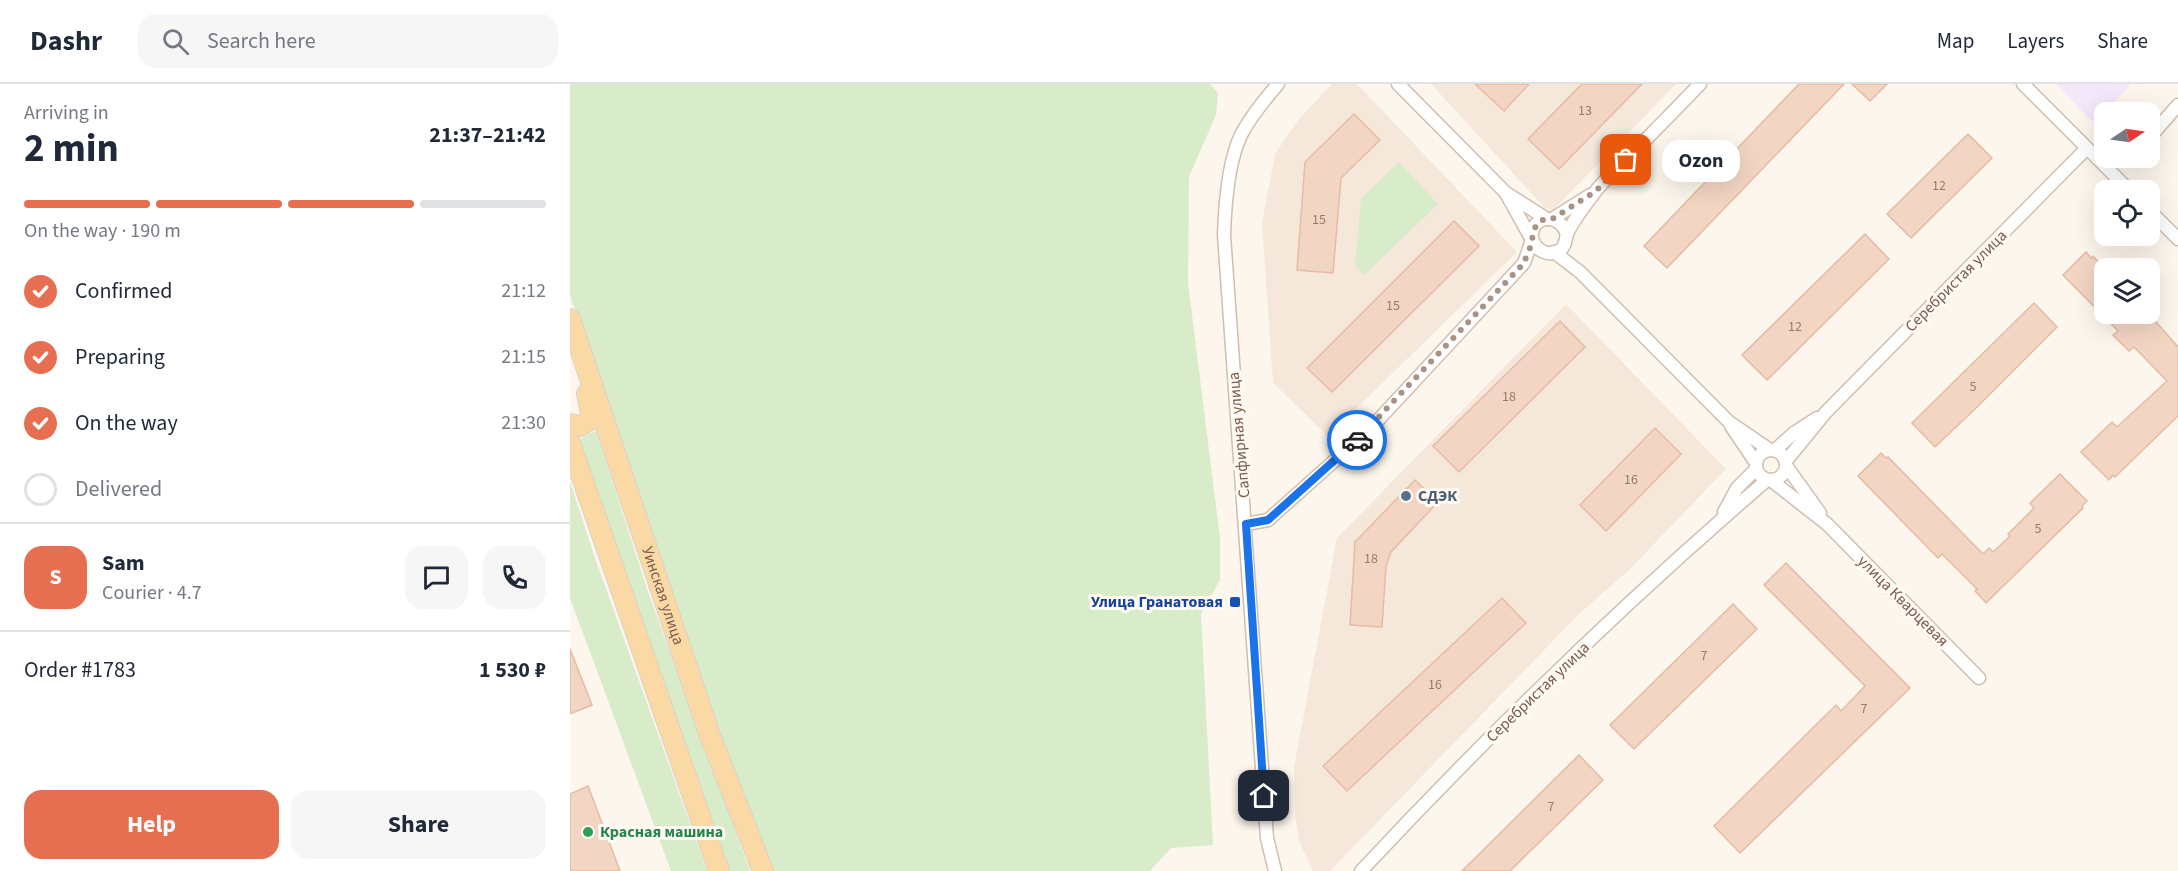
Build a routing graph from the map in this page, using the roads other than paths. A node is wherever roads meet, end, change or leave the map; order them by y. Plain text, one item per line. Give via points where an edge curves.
1 (1278, 84) edge
2 (1398, 84) edge
3 (1700, 84) edge
4 (2023, 84) edge
5 (2178, 105) edge
6 (2160, 126) edge
7 (2086, 149) junction
8 (2118, 180) edge
9 (1596, 191) junction
10 (1506, 193) junction
11 (1550, 219) junction
12 (2160, 221) edge
13 (1566, 238) junction
14 (2178, 239) edge
15 (1532, 240) junction
16 (1552, 253) junction
17 (1524, 263) junction
18 (1580, 272) junction
19 (570, 319) edge
20 (570, 342) edge
21 (1826, 412) junction
22 (1729, 422) junction
23 (570, 424) edge
24 (570, 443) edge
25 (1773, 450) junction
26 (1786, 464) junction
27 (1756, 466) junction
28 (1769, 480) junction
29 (1721, 518) junction
30 (1246, 524) junction
31 (1827, 524) junction
32 (1980, 678) dead end
33 (719, 871) edge
34 (763, 871) edge
35 (1275, 871) edge
36 (1361, 871) edge

1 - 30 street, Сапфирная улица via 1241,135 1226,205 1225,254
2 - 10 street
3 - 9 street
4 - 7 street
5 - 6 street
7 - 8 street
7 - 21 street, Серебристая улица
9 - 11 street
9 - 13 street
10 - 11 street
10 - 15 street
11 - 13 street via 1562,224
11 - 15 street via 1541,220 1533,228
12 - 14 street
13 - 16 street via 1564,246
13 - 18 street
15 - 16 street via 1538,249
15 - 17 street
16 - 17 street
16 - 18 street
17 - 30 street via 1369,430 1268,520
18 - 22 street
19 - 34 main road, Уинская улица via 709,734
20 - 23 main road via 591,413 586,423
21 - 25 street
21 - 26 street
22 - 25 street
22 - 27 street
24 - 33 main road
25 - 26 street via 1784,456
25 - 27 street via 1760,454
26 - 28 street via 1782,476
26 - 31 street
27 - 28 street via 1758,474
27 - 29 street via 1737,488
28 - 29 street, Серебристая улица
28 - 31 street
29 - 36 street, Серебристая улица via 1537,691
30 - 35 street, Сапфирная улица via 1267,838
31 - 32 street, улица Кварцевая

